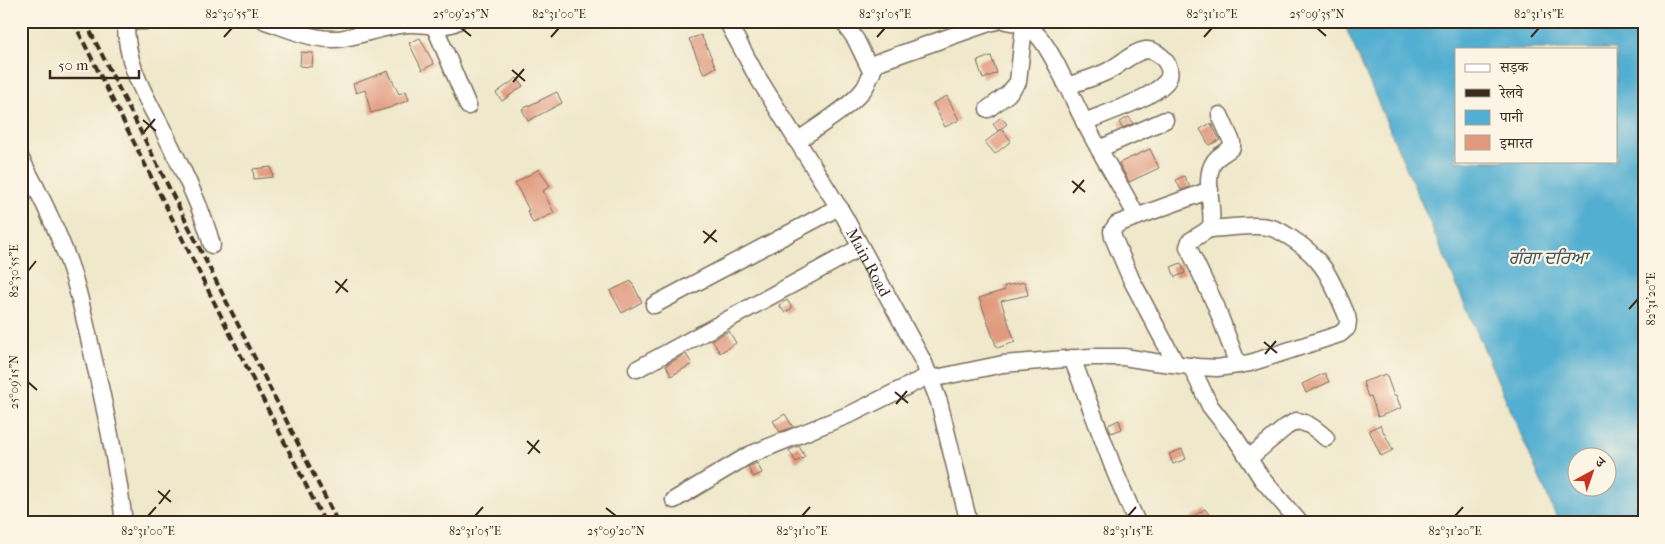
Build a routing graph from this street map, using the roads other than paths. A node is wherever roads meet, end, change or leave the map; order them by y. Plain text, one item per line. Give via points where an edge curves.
1 (127, 21) edge
2 (145, 21) edge
3 (265, 21) edge
4 (458, 21) edge
5 (727, 21) edge
6 (843, 21) edge
7 (997, 21) edge
8 (1006, 21) edge
9 (434, 26) junction
10 (1024, 26) junction
11 (872, 72) junction
12 (1066, 86) junction
13 (468, 106) dead end
14 (988, 109) dead end
15 (1220, 115) dead end
16 (1165, 120) dead end
17 (1084, 122) junction
18 (797, 141) junction
19 (1099, 149) junction
20 (21, 159) edge
21 (1210, 190) junction
22 (839, 207) junction
23 (1137, 217) junction
24 (1209, 229) junction
25 (212, 245) dead end
26 (861, 247) junction
27 (654, 305) dead end
28 (1072, 358) junction
29 (1183, 365) junction
30 (1238, 365) junction
31 (637, 369) dead end
32 (930, 377) junction
33 (1326, 438) dead end
34 (1249, 458) junction
35 (674, 500) dead end
36 (124, 523) edge
37 (969, 523) edge
38 (1137, 523) edge
39 (1300, 523) edge

1 - 2 street
1 - 25 street via 129,56 141,90 199,206
3 - 9 street via 310,36 328,38 343,38 407,24
4 - 9 street via 447,26
5 - 18 street, Main Road
6 - 11 street
7 - 11 street via 883,60 874,66
8 - 10 street
9 - 13 street
10 - 12 street via 1041,40
10 - 14 street via 1018,82
11 - 18 street via 868,84 858,96
12 - 17 street
12 - 17 street via 1107,72 1144,50 1157,52 1165,61 1170,75 1161,86
15 - 21 street via 1232,144 1211,166
16 - 19 street
17 - 19 street
18 - 22 street, Main Road
19 - 23 street
20 - 36 street via 65,252 78,294 104,405
21 - 23 street
21 - 24 street via 1212,219
22 - 26 street, Main Road
22 - 27 street
23 - 29 street via 1114,226 1112,234 1131,279
24 - 30 street via 1190,241 1189,251 1216,306
24 - 30 street via 1267,226 1302,244 1328,273 1348,322 1340,334
26 - 31 street
26 - 32 street, Main Road
28 - 29 street via 1110,356
28 - 32 street via 1003,364
28 - 38 street via 1114,472
29 - 30 street via 1217,368
29 - 34 street
32 - 35 street via 749,455
32 - 37 street, Main Road
33 - 34 street via 1314,428 1296,422
34 - 39 street via 1262,480

